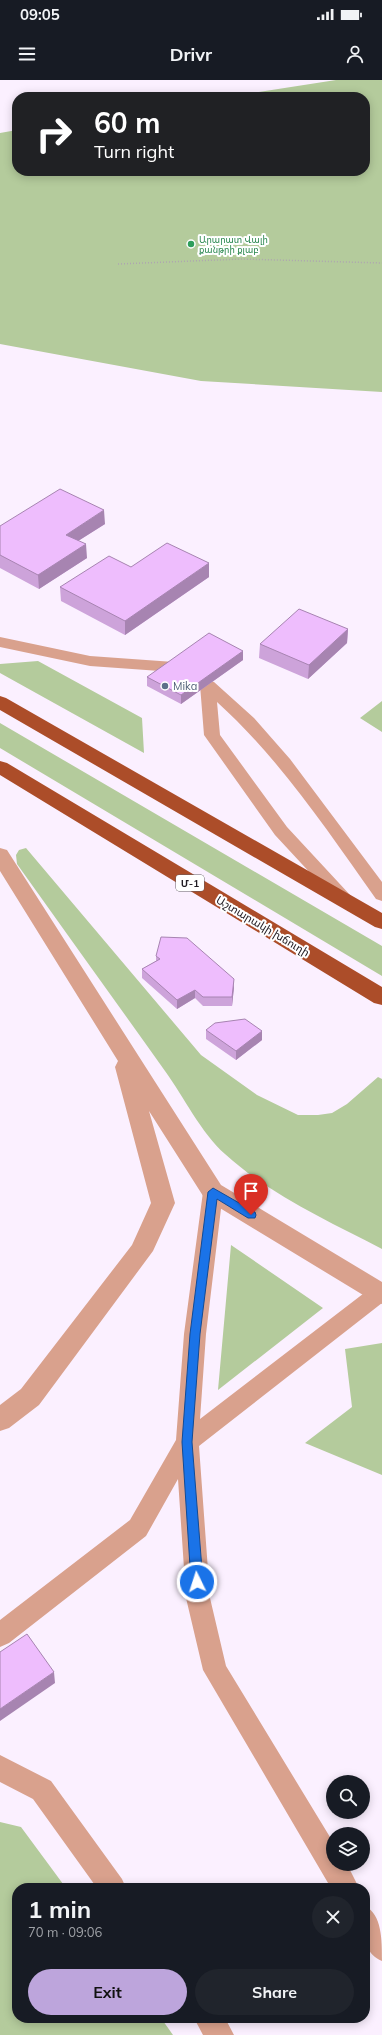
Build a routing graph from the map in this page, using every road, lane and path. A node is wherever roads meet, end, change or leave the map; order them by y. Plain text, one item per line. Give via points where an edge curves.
1 (382, 263) edge
2 (118, 264) dead end
3 (0, 642) edge
4 (174, 667) edge
5 (0, 702) edge
6 (0, 767) edge
7 (0, 855) edge
8 (382, 895) edge
9 (346, 902) junction
10 (382, 922) edge
11 (382, 997) edge
12 (120, 1044) junction
13 (213, 1192) junction
14 (380, 1293) edge
15 (0, 1420) edge
16 (187, 1442) junction
17 (0, 1635) edge
18 (0, 1768) edge
19 (109, 1883) edge
20 (343, 1883) edge
21 (370, 1927) edge
22 (382, 1947) edge
23 (212, 2023) edge
24 (220, 2035) edge

1 - 2 path via 242,260
3 - 4 lane via 90,661
5 - 9 highway
6 - 11 highway, Աշտարակի խճուղի / Մ-1
7 - 12 street
8 - 9 lane via 288,768 248,723 208,685 212,734 281,831
9 - 10 highway
12 - 13 street
12 - 15 street via 163,1203 140,1251 80,1331 30,1397
13 - 14 street
13 - 16 lane via 195,1334
14 - 16 lane
16 - 17 lane via 138,1528
16 - 20 lane via 198,1598 215,1670
18 - 19 lane via 42,1790
21 - 22 lane
23 - 24 lane

